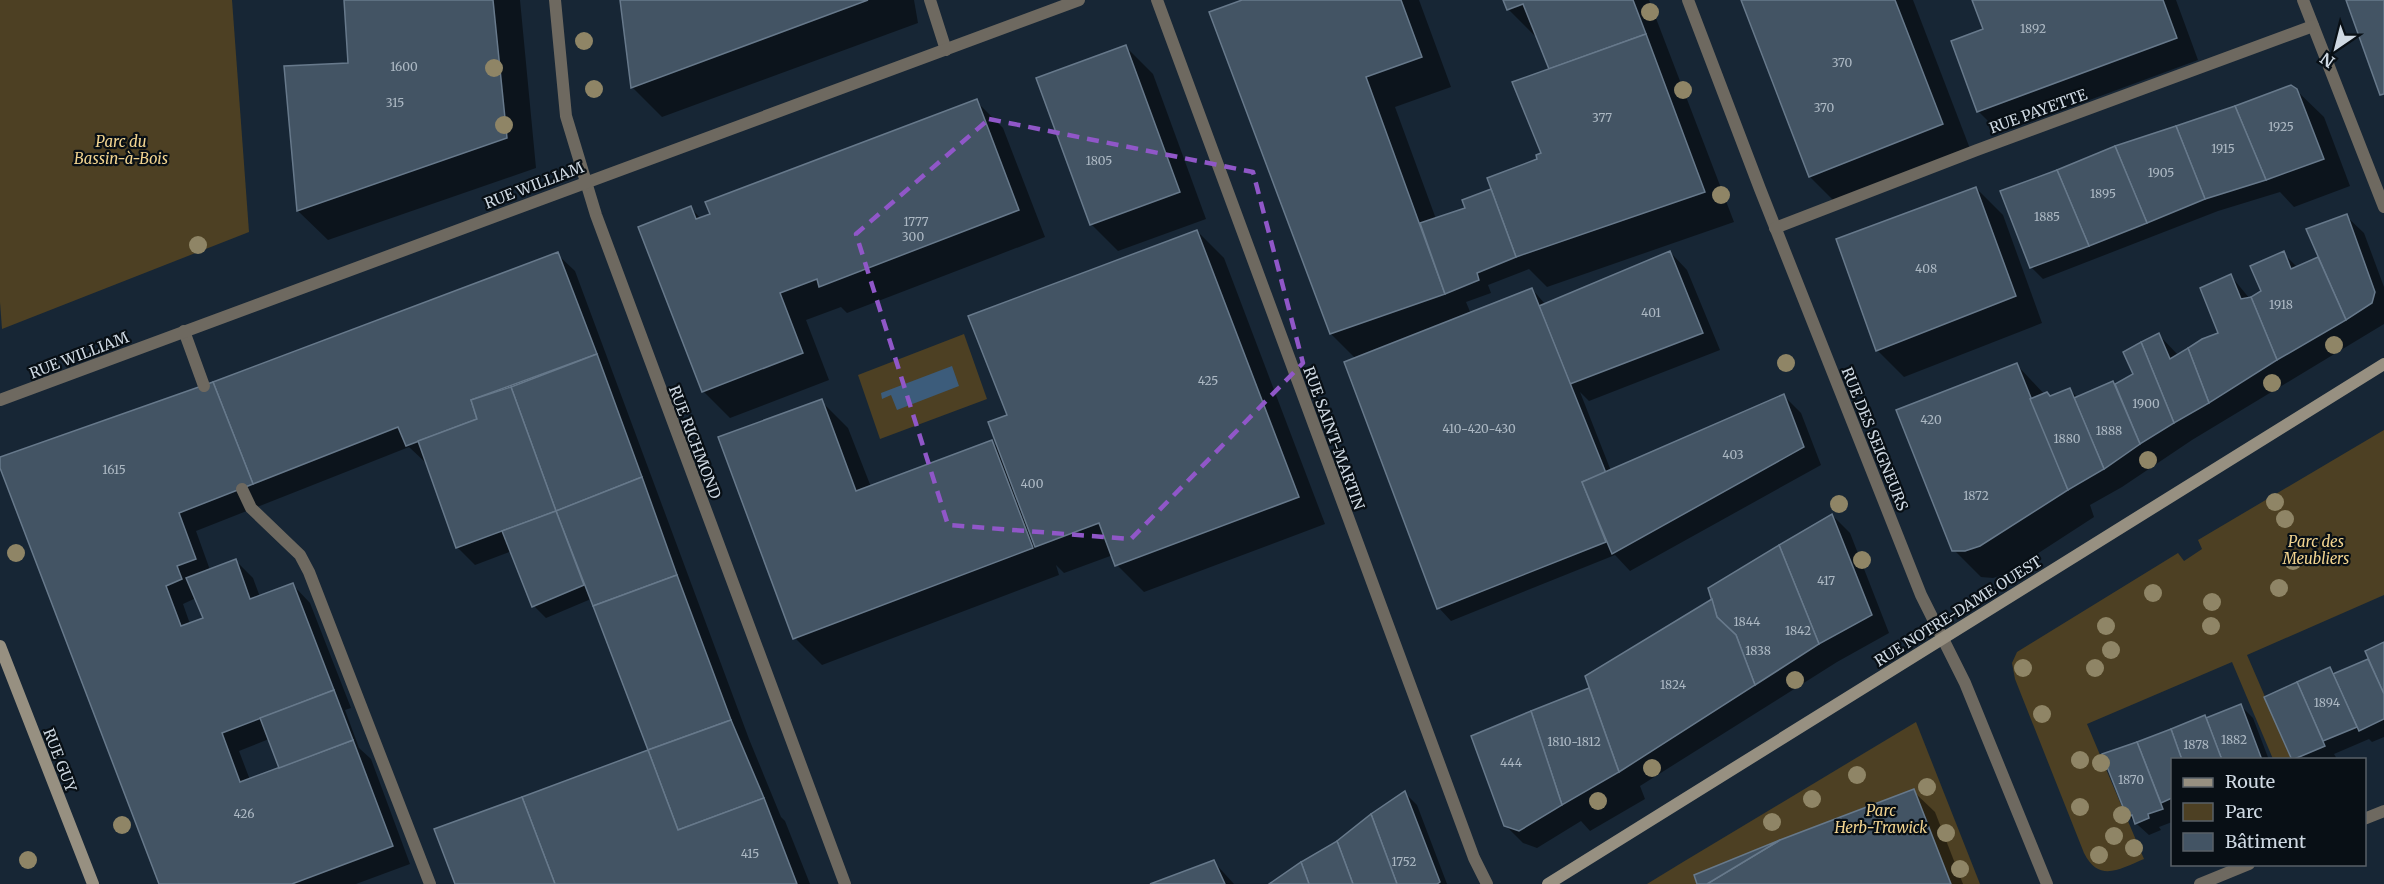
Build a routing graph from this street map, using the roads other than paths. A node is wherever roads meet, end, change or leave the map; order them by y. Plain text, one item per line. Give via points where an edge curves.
1 (555, 0) edge
2 (930, 0) edge
3 (1079, 0) edge
4 (1157, 0) edge
5 (1688, 0) edge
6 (2302, 0) edge
7 (2313, 26) junction
8 (946, 50) junction
9 (585, 182) junction
10 (2384, 207) edge
11 (1775, 228) junction
12 (184, 331) junction
13 (2384, 364) edge
14 (204, 386) dead end
15 (0, 400) edge
16 (242, 489) dead end
17 (1942, 638) junction
18 (0, 646) edge
19 (2384, 811) edge
20 (2366, 818) edge
21 (2244, 866) edge
22 (93, 884) edge
23 (430, 884) edge
24 (845, 884) edge
25 (1487, 884) edge
26 (1548, 884) edge
27 (2047, 884) edge
28 (2200, 884) edge

1 - 9 street, RUE RICHMOND via 566,116
2 - 8 street
3 - 8 street, RUE WILLIAM
4 - 25 street, RUE SAINT-MARTIN via 1474,858
5 - 11 street, RUE DES SEIGNEURS
6 - 7 street
7 - 10 street
7 - 11 street, RUE PAYETTE
8 - 9 street, RUE WILLIAM
9 - 12 street, RUE WILLIAM
9 - 24 street, RUE RICHMOND
11 - 17 street, RUE DES SEIGNEURS via 1921,595
12 - 14 street
12 - 15 street, RUE WILLIAM
13 - 17 main road, RUE NOTRE-DAME OUEST
16 - 23 street via 251,508 300,555 309,572
17 - 26 main road, RUE NOTRE-DAME OUEST
17 - 27 street, RUE DES SEIGNEURS via 1965,683
18 - 22 main road, RUE GUY
19 - 20 street
21 - 28 street

